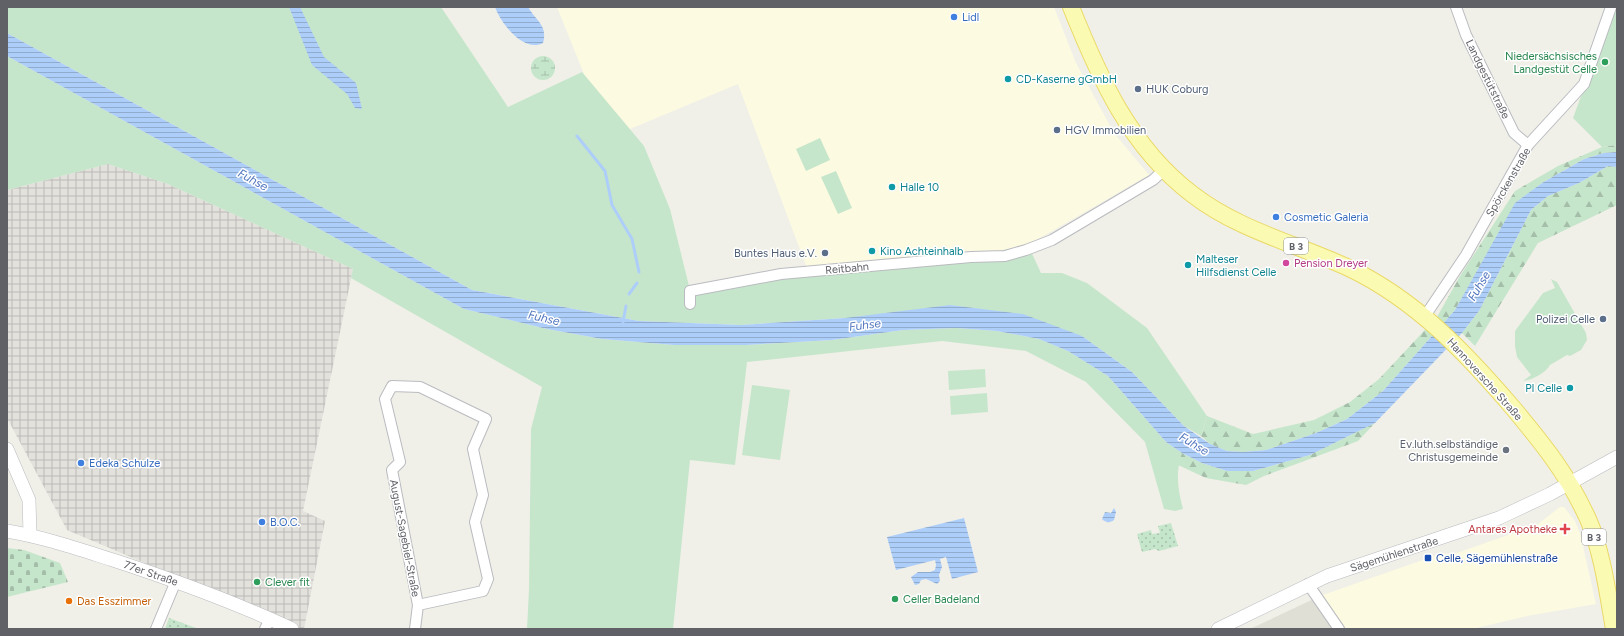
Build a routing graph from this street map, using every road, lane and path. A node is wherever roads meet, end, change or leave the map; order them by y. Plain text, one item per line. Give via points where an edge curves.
1 (1071, 7) edge
2 (1456, 7) edge
3 (1612, 7) edge
4 (1528, 146) junction
5 (1164, 170) junction
6 (690, 304) dead end
7 (1428, 319) junction
8 (7, 449) edge
9 (1617, 457) edge
10 (1570, 482) junction
11 (7, 530) edge
12 (30, 534) junction
13 (176, 581) junction
14 (1308, 584) junction
15 (418, 605) junction
16 (268, 624) edge
17 (156, 629) edge
18 (292, 629) edge
19 (415, 629) edge
20 (1218, 629) edge
21 (1339, 629) edge
22 (1614, 629) edge

1 - 5 main road, Hannoversche Straße / B 3 via 1107,90 1130,129
2 - 4 street, Landgestütstraße via 1466,35 1514,133
3 - 4 street, Spörckenstraße via 1584,84
4 - 7 street, Spörckenstraße
5 - 6 street, Reitbahn via 1153,180 1058,236 1005,256 781,274 690,291
5 - 7 main road, Hannoversche Straße / B 3 via 1192,195 1217,210 1266,234 1350,268 1395,294
7 - 10 main road, Hannoversche Straße / B 3 via 1495,388 1549,451
8 - 12 street via 29,500
9 - 10 street, Sägemühlenstraße
10 - 14 street, Sägemühlenstraße via 1499,518
10 - 22 main road, Hannoversche Straße / B 3 via 1593,532
11 - 12 street, 77er Straße
12 - 13 street, 77er Straße
13 - 16 street, 77er Straße
13 - 17 street
14 - 20 street, Sägemühlenstraße
14 - 21 street
15 - 15 street, August-Sagebiel-Straße via 392,470 400,462 385,399 392,386 420,387 486,419 473,449 483,495 474,522 488,579 483,591
15 - 19 street, August-Sagebiel-Straße
16 - 18 street, 77er Straße

